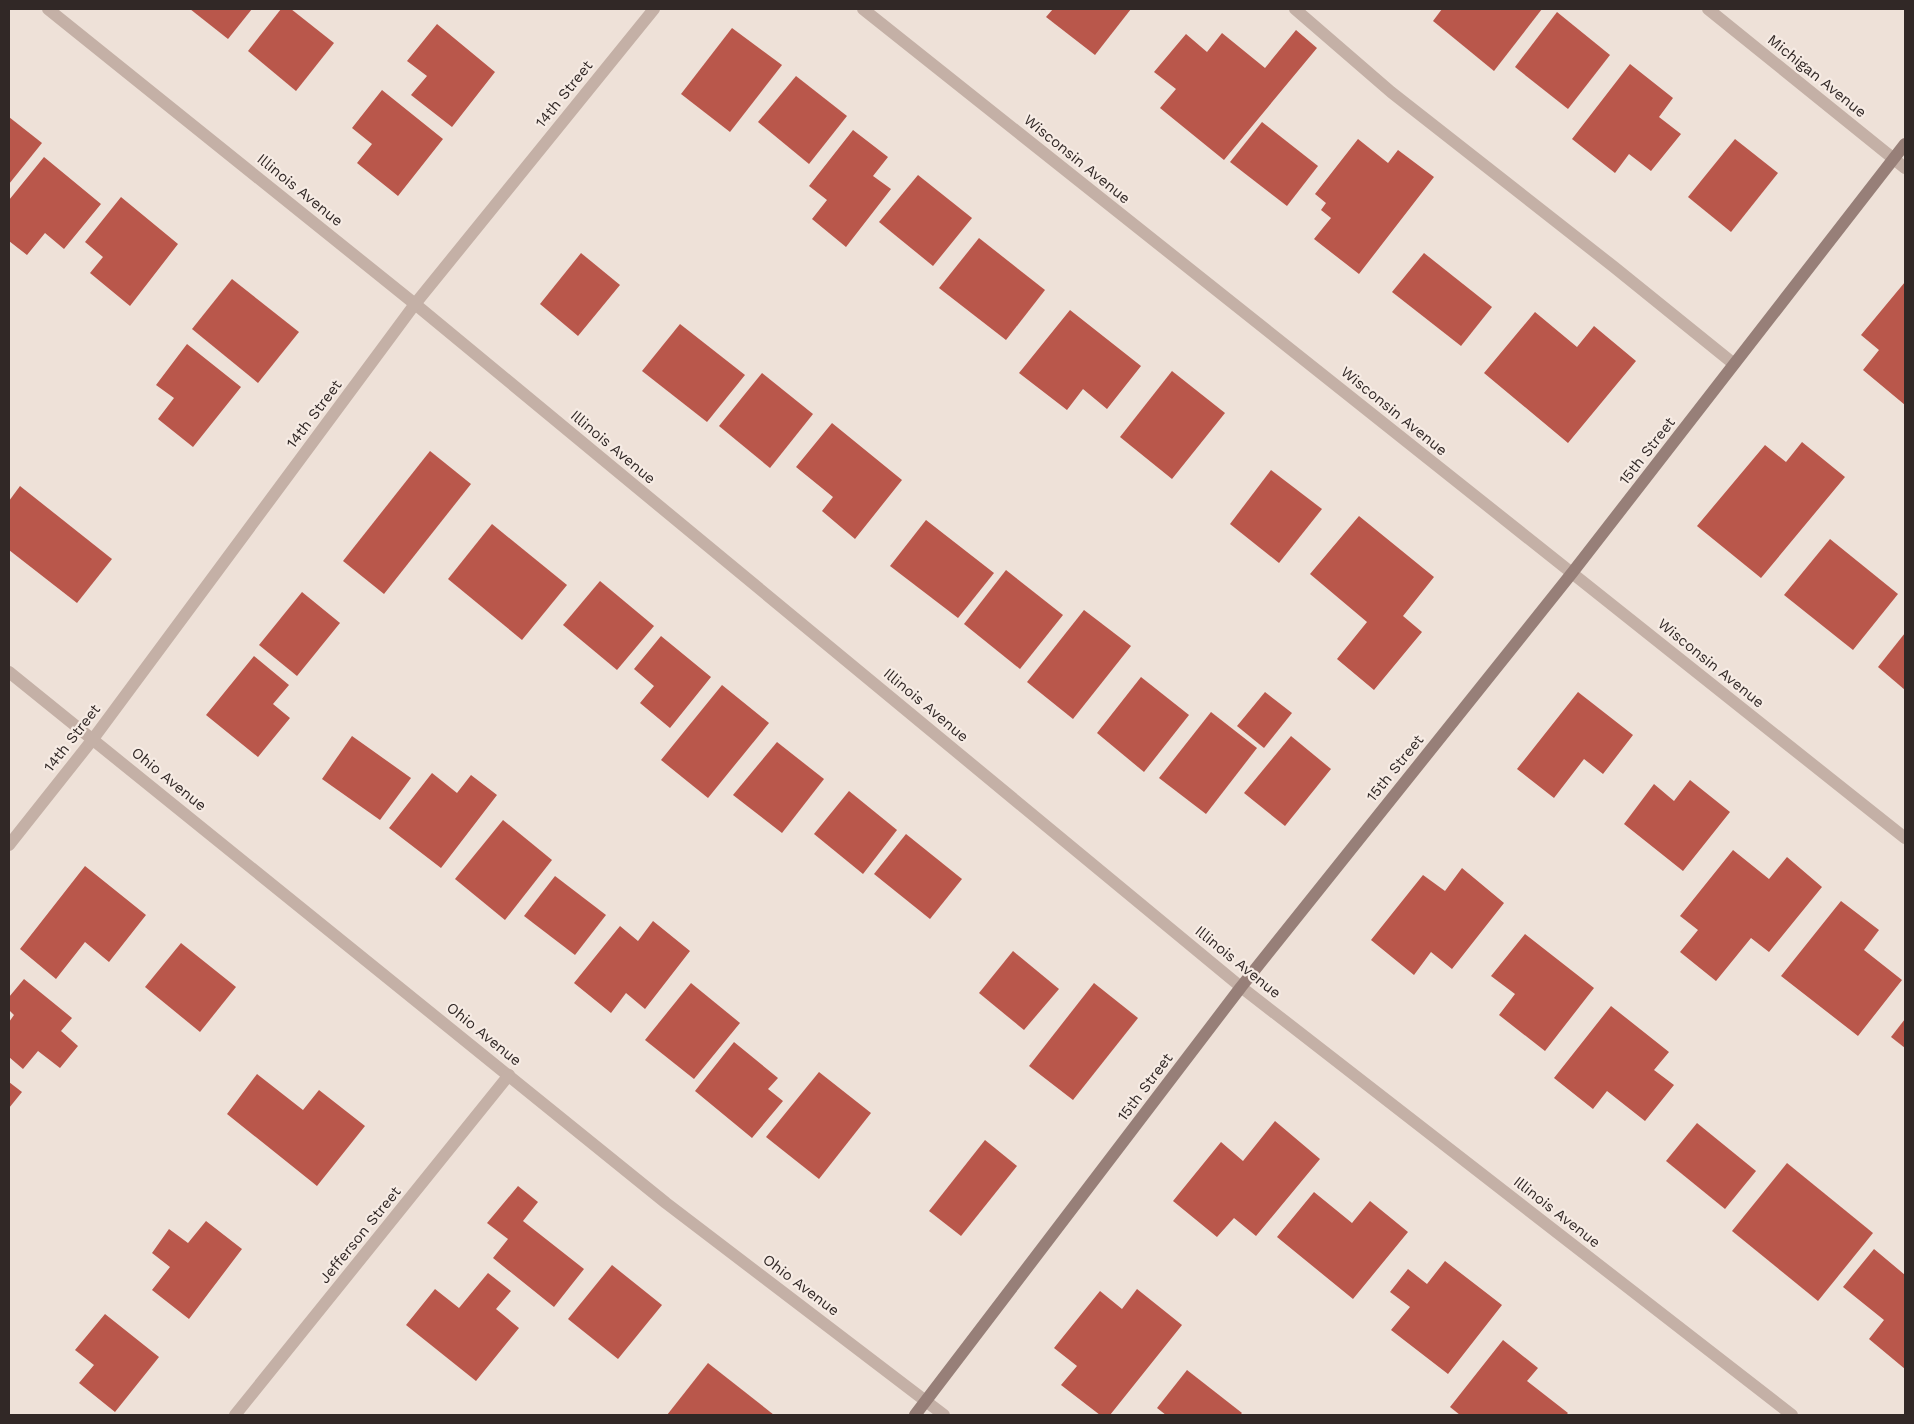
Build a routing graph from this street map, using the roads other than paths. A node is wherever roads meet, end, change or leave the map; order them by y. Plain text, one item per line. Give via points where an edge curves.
1 (48, 9) edge
2 (654, 9) edge
3 (863, 9) edge
4 (1295, 9) edge
5 (1708, 9) edge
6 (1905, 144) edge
7 (1894, 159) junction
8 (1905, 168) edge
9 (415, 304) junction
10 (1734, 364) junction
11 (1572, 573) junction
12 (9, 672) edge
13 (93, 739) junction
14 (1905, 838) edge
15 (9, 845) edge
16 (1241, 986) junction
17 (509, 1075) junction
18 (926, 1401) junction
19 (235, 1415) edge
20 (915, 1415) edge
21 (944, 1415) edge
22 (1792, 1415) edge

1 - 9 street, Illinois Avenue
2 - 9 street, 14th Street
3 - 11 street, Wisconsin Avenue
4 - 10 street via 1391,92
5 - 7 street, Michigan Avenue
6 - 7 street, 15th Street
7 - 8 street, Michigan Avenue
7 - 10 street, 15th Street
9 - 13 street, 14th Street
9 - 16 street, Illinois Avenue
10 - 11 street, 15th Street
11 - 14 street, Wisconsin Avenue
11 - 16 street, 15th Street
12 - 13 street, Ohio Avenue
13 - 15 street, 14th Street
13 - 17 street, Ohio Avenue
16 - 18 street, 15th Street
16 - 22 street, Illinois Avenue
17 - 18 street, Ohio Avenue via 666,1203
17 - 19 street, Jefferson Street
18 - 20 street, 15th Street
18 - 21 street, Ohio Avenue

